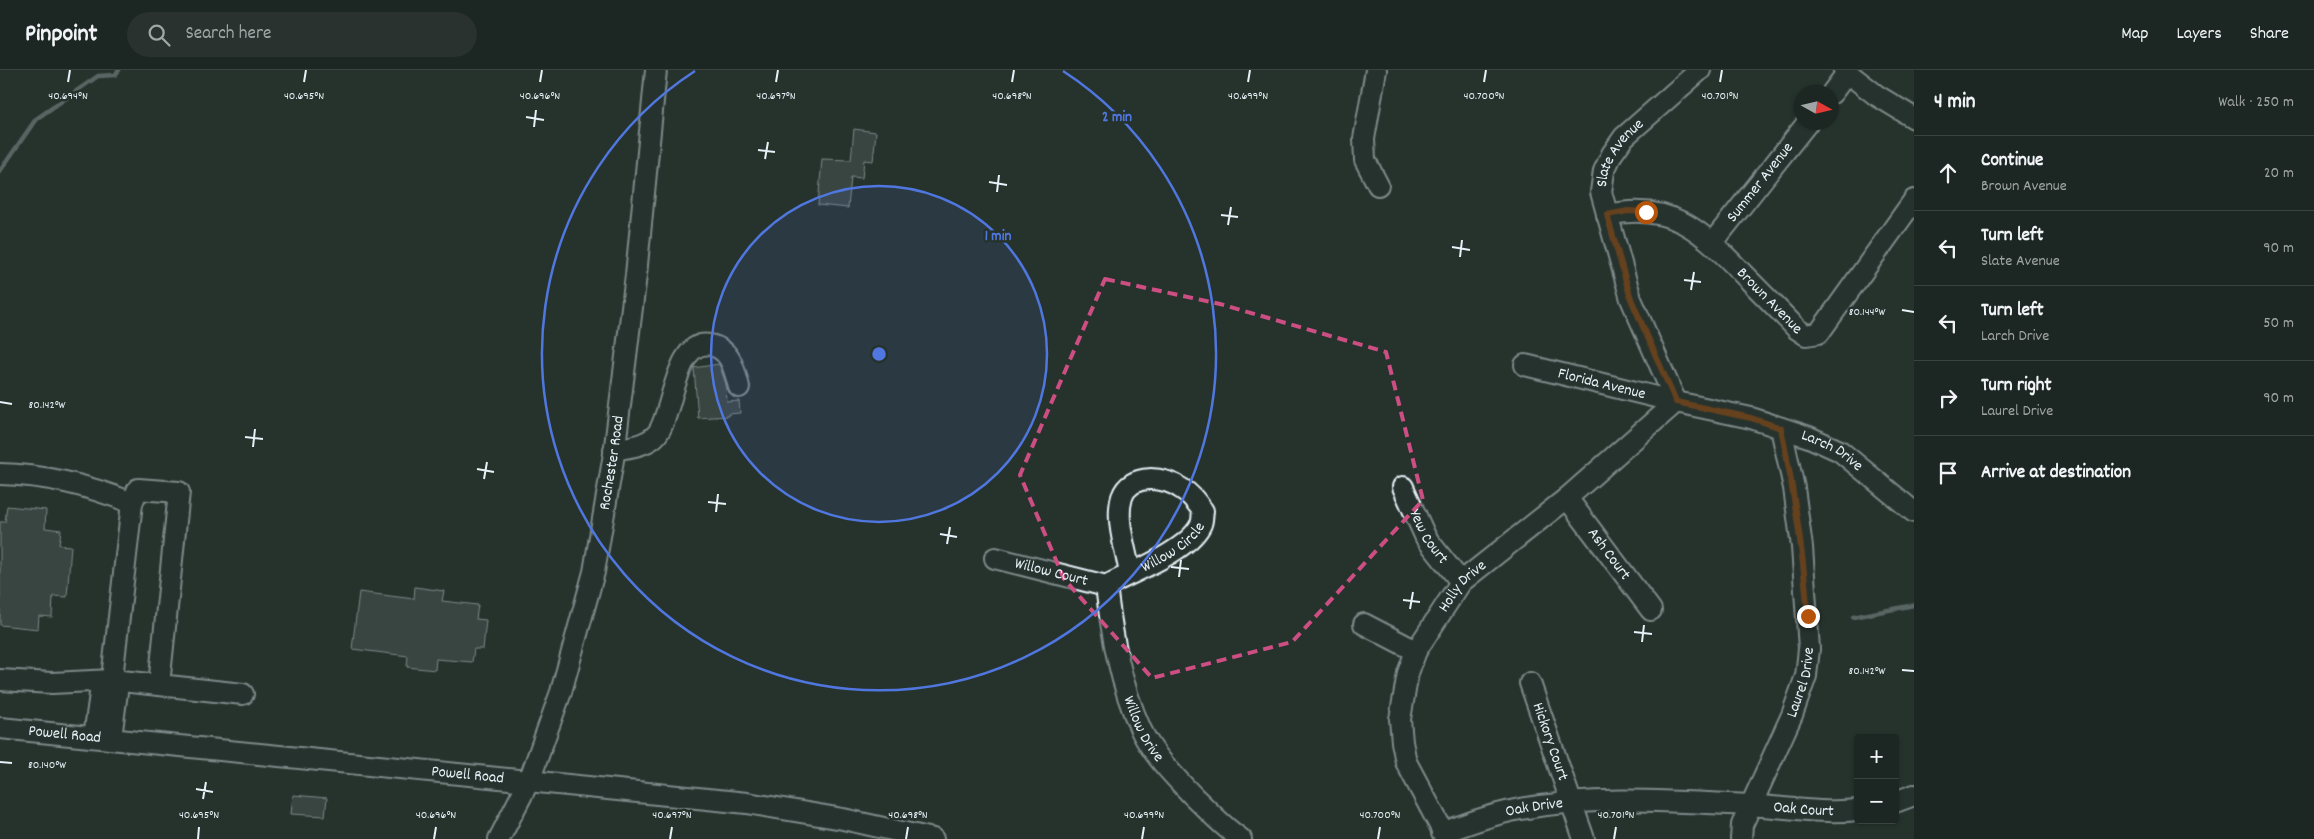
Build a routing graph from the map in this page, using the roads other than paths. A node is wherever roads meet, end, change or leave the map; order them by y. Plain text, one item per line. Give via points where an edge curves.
1 (656, 70) edge
2 (1376, 70) edge
3 (1700, 70) edge
4 (1846, 71) edge
5 (1837, 85) edge
6 (1914, 118) edge
7 (1802, 130) edge
8 (1378, 185) dead end
9 (1914, 200) edge
10 (1607, 215) junction
11 (1713, 242) junction
12 (1526, 365) dead end
13 (739, 387) dead end
14 (1676, 402) junction
15 (1781, 428) junction
16 (614, 450) junction
17 (0, 474) edge
18 (1403, 487) dead end
19 (1566, 498) junction
20 (132, 503) junction
21 (1914, 512) edge
22 (995, 558) dead end
23 (1130, 573) junction
24 (1461, 582) junction
25 (1106, 586) junction
26 (1651, 610) dead end
27 (1364, 624) dead end
28 (1416, 651) junction
29 (0, 680) edge
30 (112, 683) junction
31 (1530, 683) dead end
32 (159, 685) junction
33 (243, 694) dead end
34 (0, 728) edge
35 (102, 738) junction
36 (529, 781) junction
37 (1914, 795) edge
38 (1571, 801) junction
39 (1899, 801) edge
40 (1750, 805) junction
41 (1854, 810) edge
42 (1445, 836) edge
43 (500, 839) edge
44 (933, 839) edge
45 (1242, 839) edge
46 (1584, 839) edge
47 (1741, 839) edge

1 - 16 street, Rochester Road via 636,274
2 - 8 street via 1364,139 1365,160
3 - 10 street, Slate Avenue via 1624,137 1612,154 1604,171 1602,192
4 - 5 street
4 - 6 street
7 - 11 street, Summer Avenue
9 - 11 street, Brown Avenue via 1819,333 1806,335 1797,329
10 - 11 street, Brown Avenue via 1628,211 1666,216 1688,224
10 - 14 street, Slate Avenue via 1631,299
12 - 14 street, Florida Avenue
13 - 16 street via 731,360 721,349 708,344 694,348 685,356 664,424 655,436 642,445
14 - 15 street, Larch Drive
14 - 19 street, Holly Drive
15 - 21 street, Larch Drive via 1840,451
15 - 40 street, Laurel Drive via 1802,547 1809,649 1806,676 1792,715
16 - 36 street, Rochester Road via 591,588 561,692
17 - 20 street via 97,489
18 - 24 street, Yew Court via 1426,538
19 - 24 street, Holly Drive
19 - 26 street, Ash Court
20 - 30 street
20 - 32 street via 138,489 179,492
22 - 25 street, Willow Court
23 - 23 street, Willow Circle via 1179,547 1192,538 1201,525 1203,511 1183,489 1171,482 1145,479 1128,488 1123,495 1120,523
23 - 25 street, Willow Circle
24 - 28 street, Holly Drive
25 - 45 street, Willow Drive via 1123,681 1142,731 1168,769 1228,830
27 - 28 street
28 - 42 street, Holly Drive via 1408,673 1401,712 1402,742 1406,762
29 - 30 street
30 - 32 street
30 - 35 street via 100,694
31 - 38 street, Hickory Court
32 - 33 street
34 - 35 street, Powell Road
35 - 36 street, Powell Road
36 - 43 street, Rochester Road
36 - 44 street, Powell Road via 747,803 843,819
37 - 39 street
38 - 40 street, Oak Drive
38 - 42 street, Oak Drive via 1514,810
38 - 46 street, Hickory Court
40 - 41 street, Oak Court via 1833,813
40 - 47 street, Laurel Drive via 1742,825

